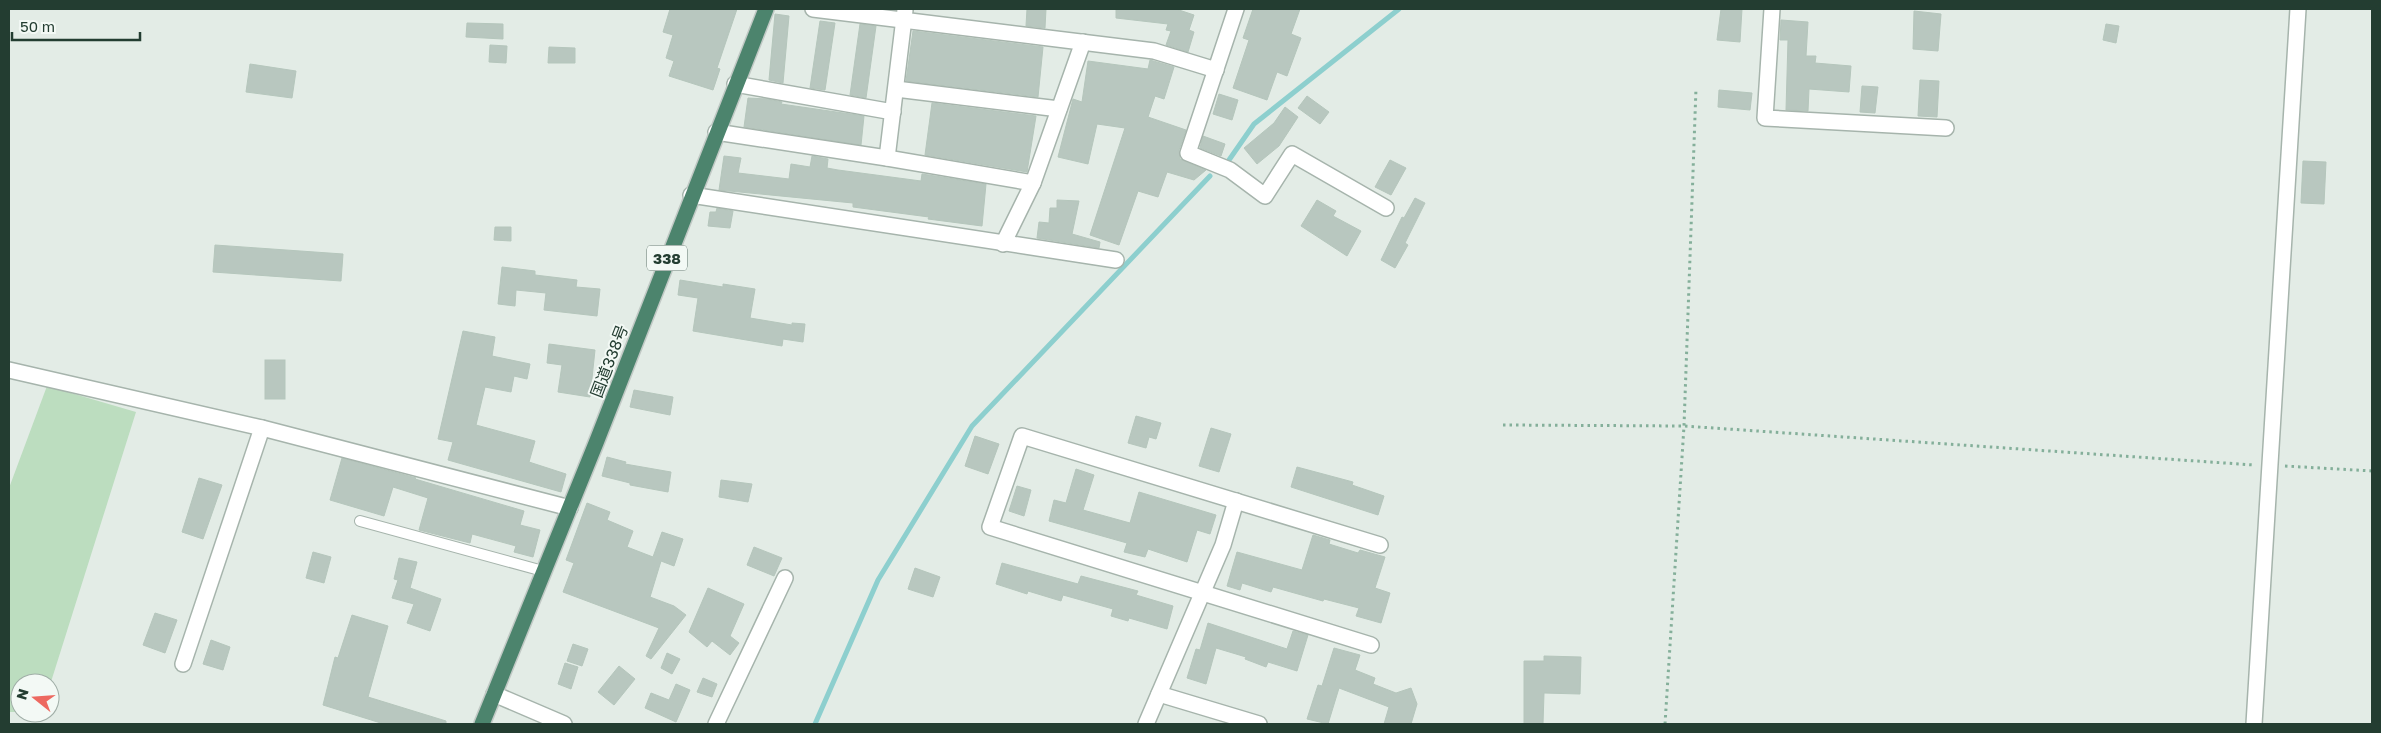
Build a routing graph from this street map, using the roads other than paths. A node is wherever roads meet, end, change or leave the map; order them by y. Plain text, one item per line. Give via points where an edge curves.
1 (766, 9) edge
2 (813, 9) edge
3 (1236, 9) edge
4 (1772, 9) edge
5 (2298, 9) edge
6 (905, 14) edge
7 (1083, 42) junction
8 (1216, 70) junction
9 (735, 84) junction
10 (896, 89) junction
11 (1059, 109) junction
12 (893, 112) junction
13 (1946, 128) dead end
14 (716, 132) junction
15 (887, 158) junction
16 (1033, 182) junction
17 (691, 195) junction
18 (1386, 208) dead end
19 (1003, 244) junction
20 (1116, 260) dead end
21 (9, 370) edge
22 (262, 428) junction
23 (1236, 501) junction
24 (570, 508) junction
25 (360, 521) dead end
26 (1380, 545) dead end
27 (543, 571) junction
28 (785, 578) dead end
29 (1201, 594) junction
30 (1371, 646) dead end
31 (183, 664) dead end
32 (494, 694) junction
33 (1159, 694) junction
34 (482, 724) edge
35 (564, 724) edge
36 (716, 724) edge
37 (1146, 724) edge
38 (1259, 724) edge
39 (2254, 724) edge

1 - 9 highway, 国道338号 / 338
2 - 6 street
3 - 8 street
4 - 13 street via 1765,118
5 - 39 street
6 - 7 street
6 - 10 street
7 - 8 street via 1154,51
7 - 11 street
8 - 18 street via 1188,153 1230,170 1266,196 1292,154
9 - 12 street
9 - 14 highway, 国道338号 / 338
10 - 11 street
10 - 12 street
11 - 16 street
12 - 15 street
14 - 15 street
14 - 17 highway, 国道338号 / 338
15 - 16 street
16 - 19 street
17 - 19 street
17 - 24 highway, 国道338号 / 338
19 - 20 street
21 - 22 street
22 - 24 street
22 - 31 street
23 - 26 street
23 - 29 street via 1224,545
23 - 29 street via 1022,436 990,527
24 - 27 highway, 国道338号 / 338
25 - 27 lane
27 - 32 highway, 国道338号 / 338
28 - 36 street
29 - 30 street
29 - 33 street
32 - 34 highway, 国道338号 / 338
32 - 35 street
33 - 37 street
33 - 38 street

